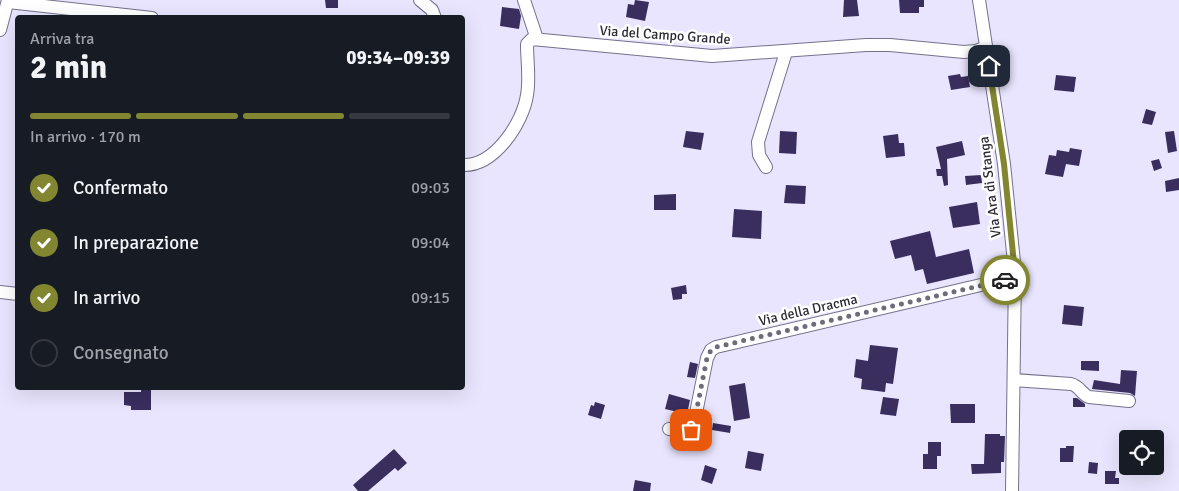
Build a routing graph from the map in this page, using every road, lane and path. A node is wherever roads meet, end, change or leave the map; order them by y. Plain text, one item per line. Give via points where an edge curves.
1 (420, 0) edge
2 (524, 0) edge
3 (979, 0) edge
4 (8, 1) edge
5 (127, 15) edge
6 (434, 15) edge
7 (0, 30) edge
8 (537, 39) junction
9 (986, 47) junction
10 (786, 52) junction
11 (465, 165) edge
12 (766, 167) dead end
13 (1015, 277) junction
14 (0, 292) edge
15 (15, 294) edge
16 (1014, 380) junction
17 (1129, 401) dead end
18 (669, 429) dead end
19 (1012, 491) edge

1 - 6 street
2 - 8 street
3 - 9 street, Via Ara di Stanga
4 - 5 street
4 - 7 street
8 - 10 street, Via del Campo Grande via 708,56
8 - 11 street via 527,44 528,93 517,123 487,158
9 - 10 street, Via del Campo Grande via 964,52 880,45
9 - 13 street, Via Ara di Stanga via 1004,164
10 - 12 street via 758,142 759,156
13 - 16 street, Via Ara di Stanga
13 - 18 street, Via della Dracma via 716,347 707,358 693,428 686,431
14 - 15 street
16 - 17 street via 1071,384 1089,397
16 - 19 street, Via Ara di Stanga

